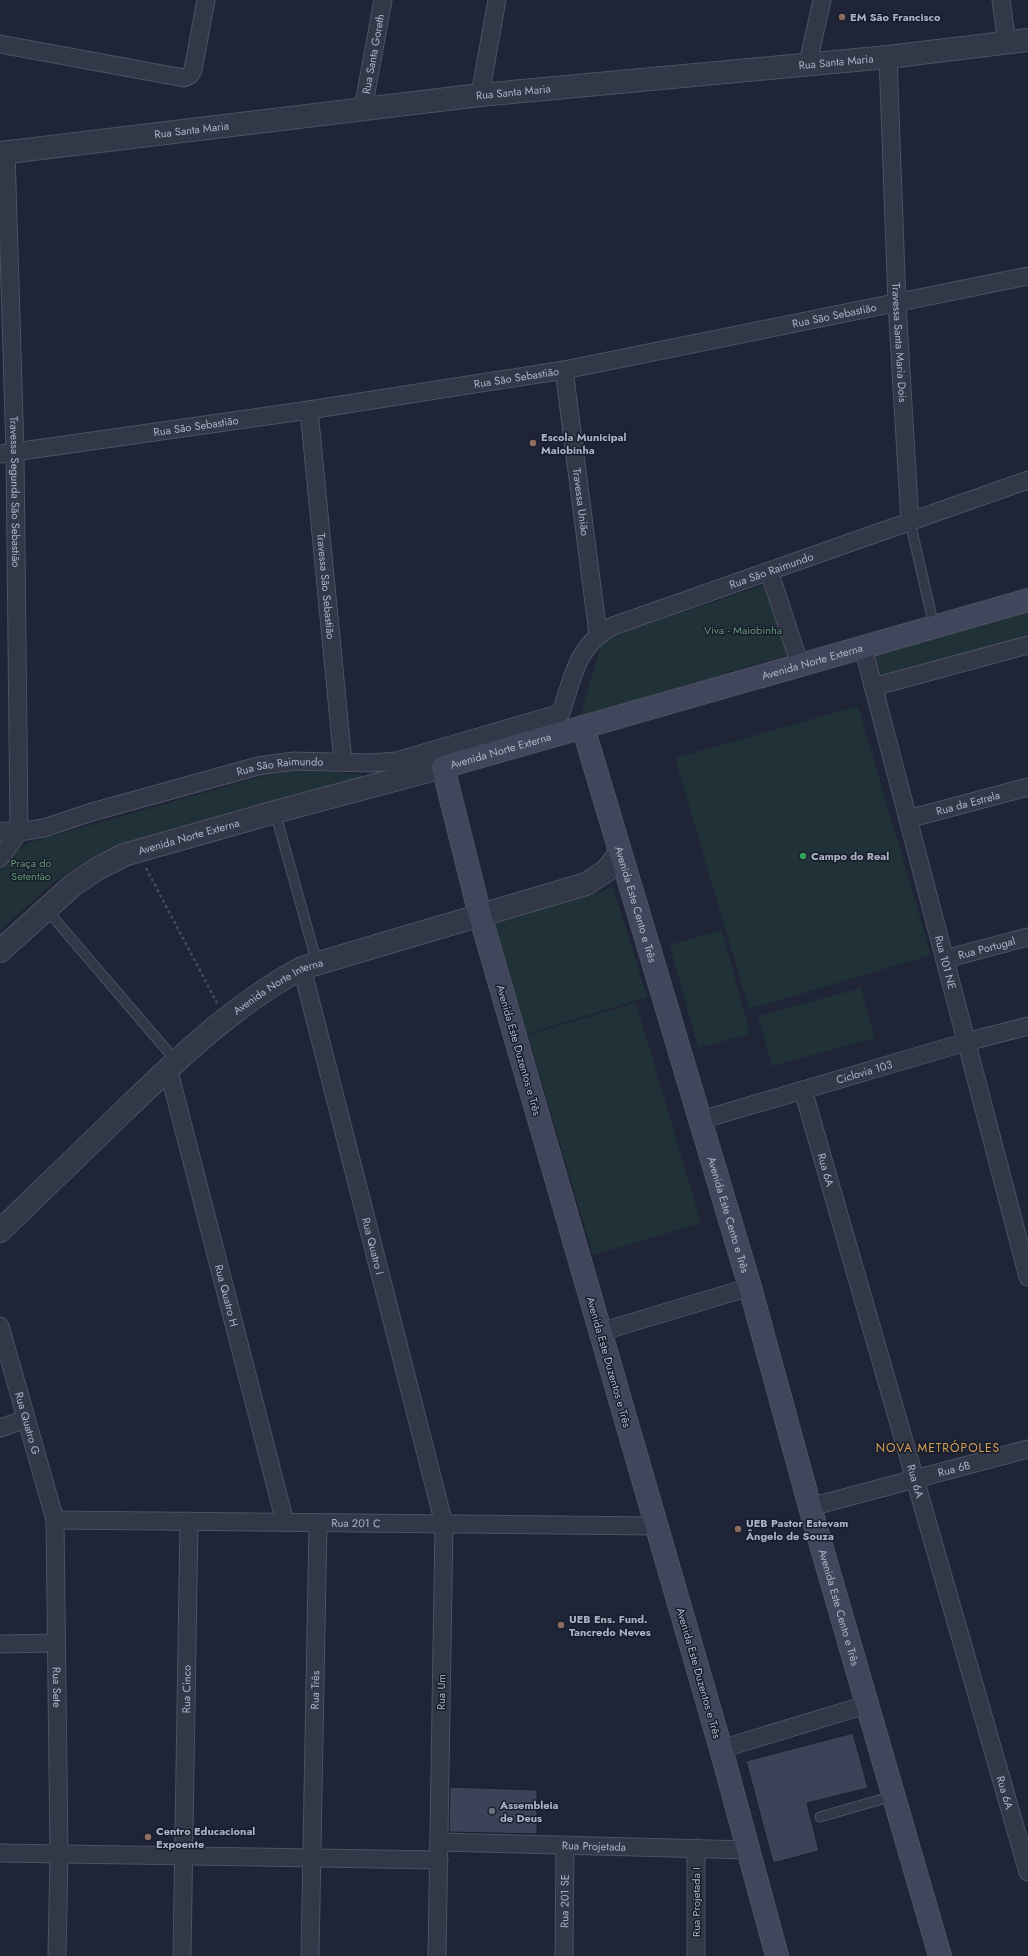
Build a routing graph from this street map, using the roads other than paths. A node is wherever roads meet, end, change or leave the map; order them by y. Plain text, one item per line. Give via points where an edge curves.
1 (206, 0) edge
2 (383, 0) edge
3 (497, 0) edge
4 (822, 0) edge
5 (1001, 0) edge
6 (1018, 42) edge
7 (0, 44) edge
8 (888, 56) junction
9 (808, 63) junction
10 (480, 95) junction
11 (363, 109) junction
12 (3, 152) edge
13 (1028, 276) edge
14 (897, 303) junction
15 (564, 370) junction
16 (308, 410) junction
17 (8, 452) edge
18 (1028, 480) edge
19 (910, 522) junction
20 (769, 571) junction
21 (1028, 600) edge
22 (934, 626) junction
23 (598, 634) junction
24 (1028, 645) edge
25 (863, 647) junction
26 (800, 665) junction
27 (873, 687) junction
28 (570, 724) junction
29 (343, 762) junction
30 (442, 767) junction
31 (1028, 787) edge
32 (275, 812) junction
33 (908, 819) junction
34 (0, 831) edge
35 (19, 832) junction
36 (620, 854) junction
37 (0, 858) edge
38 (46, 909) junction
39 (480, 916) junction
40 (1028, 937) edge
41 (0, 951) edge
42 (945, 959) junction
43 (310, 965) junction
44 (1028, 1026) edge
45 (966, 1042) junction
46 (172, 1065) junction
47 (803, 1090) junction
48 (701, 1120) junction
49 (0, 1231) edge
50 (1028, 1277) edge
51 (750, 1287) junction
52 (0, 1326) edge
53 (600, 1332) junction
54 (26, 1419) junction
55 (0, 1428) edge
56 (1028, 1449) edge
57 (915, 1479) junction
58 (810, 1507) junction
59 (55, 1520) junction
60 (189, 1522) junction
61 (285, 1522) junction
62 (318, 1523) junction
63 (444, 1524) junction
64 (656, 1526) junction
65 (56, 1643) junction
66 (0, 1644) edge
67 (869, 1704) junction
68 (721, 1749) junction
69 (895, 1796) junction
70 (820, 1817) dead end
71 (439, 1842) junction
72 (565, 1845) junction
73 (696, 1848) junction
74 (748, 1850) junction
75 (0, 1853) edge
76 (59, 1854) junction
77 (183, 1856) junction
78 (313, 1858) junction
79 (439, 1860) junction
80 (1028, 1872) edge
81 (57, 1956) edge
82 (182, 1956) edge
83 (310, 1956) edge
84 (438, 1956) edge
85 (564, 1956) edge
86 (696, 1956) edge
87 (777, 1956) edge
88 (940, 1956) edge

1 - 7 street via 193,70 184,78
2 - 11 street, Rua Santa Goreth
3 - 10 street
4 - 9 street
5 - 6 street
6 - 8 street, Rua Santa Maria
8 - 9 street, Rua Santa Maria
8 - 14 street, Travessa Santa Maria Dois
9 - 10 street, Rua Santa Maria
10 - 11 street, Rua Santa Maria
11 - 12 street, Rua Santa Maria
12 - 17 street, Travessa Segunda São Sebastião
13 - 14 street, Rua São Sebastião
14 - 15 street, Rua São Sebastião
14 - 19 street, Travessa Santa Maria Dois
15 - 16 street, Rua São Sebastião
15 - 23 street, Travessa União
16 - 17 street, Rua São Sebastião
16 - 29 street, Travessa São Sebastião
17 - 35 street, Travessa Segunda São Sebastião
18 - 19 street, Rua São Raimundo
19 - 20 street, Rua São Raimundo
19 - 22 lane, Travessa Santa Maria Dois
20 - 23 street, Rua São Raimundo via 613,626
20 - 26 street
21 - 22 main road, Avenida Norte Externa
22 - 25 main road, Avenida Norte Externa
23 - 28 street, Rua São Raimundo via 577,662
24 - 27 street
25 - 26 main road, Avenida Norte Externa
25 - 27 street, Rua 101 NE
26 - 28 main road, Avenida Norte Externa
27 - 33 street, Rua 101 NE
28 - 29 street, Rua São Raimundo via 396,761
28 - 30 main road, Avenida Norte Externa
28 - 36 main road, Avenida Este Cento e Três
29 - 35 street, Rua São Raimundo via 294,761 258,766 92,812 44,828
30 - 32 street, Avenida Norte Externa
30 - 39 main road, Avenida Este Duzentos e Três
31 - 33 street, Rua da Estrela
32 - 38 street, Avenida Norte Externa via 124,855 72,884
32 - 43 lane
33 - 42 street, Rua 101 NE
34 - 35 street, Rua São Raimundo
35 - 37 street
36 - 39 street, Avenida Norte Interna via 606,871 586,884
36 - 48 main road, Avenida Este Cento e Três
38 - 41 street, Avenida Norte Externa
38 - 46 lane
39 - 43 street, Avenida Norte Interna
39 - 53 main road, Avenida Este Duzentos e Três
40 - 42 street, Rua Portugal
42 - 45 street, Rua 101 NE
43 - 46 street, Avenida Norte Interna via 273,983 248,1000
43 - 63 street, Rua Quatro I
44 - 45 street, Ciclovia 103
45 - 47 street, Ciclovia 103
45 - 50 street, Rua 101 NE
46 - 49 street, Avenida Norte Interna
46 - 61 street, Rua Quatro H
47 - 48 street, Ciclovia 103
47 - 57 street, Rua 6A
48 - 51 main road, Avenida Este Cento e Três
51 - 53 street
51 - 58 main road, Avenida Este Cento e Três
52 - 54 street, Rua Quatro G
53 - 64 main road, Avenida Este Duzentos e Três
54 - 55 street
54 - 59 street, Rua Quatro G
56 - 57 street, Rua 6B
57 - 58 street, Rua 6B
57 - 80 street, Rua 6A
58 - 67 main road, Avenida Este Cento e Três
59 - 60 street, Rua 201 C
59 - 65 street, Rua Sete
60 - 61 street, Rua 201 C
60 - 77 street, Rua Cinco
61 - 62 street, Rua 201 C
62 - 63 street, Rua 201 C
62 - 78 street, Rua Três
63 - 64 street, Rua 201 C
63 - 71 street, Rua Um
64 - 68 main road, Avenida Este Duzentos e Três
65 - 66 street
65 - 76 street, Rua Sete
67 - 68 street
67 - 69 main road, Avenida Este Cento e Três
68 - 74 main road, Avenida Este Duzentos e Três
69 - 70 lane
69 - 88 main road, Avenida Este Cento e Três
71 - 72 street, Rua Projetada
71 - 79 street, Rua Um
72 - 73 street, Rua Projetada
72 - 85 street, Rua 201 SE
73 - 74 street, Rua Projetada
73 - 86 street, Rua Projetada I
74 - 87 main road, Avenida Este Duzentos e Três
75 - 76 street
76 - 77 street
76 - 81 street, Rua Sete
77 - 78 street
77 - 82 street, Rua Cinco
78 - 79 street
78 - 83 street, Rua Três
79 - 84 street, Rua Um

